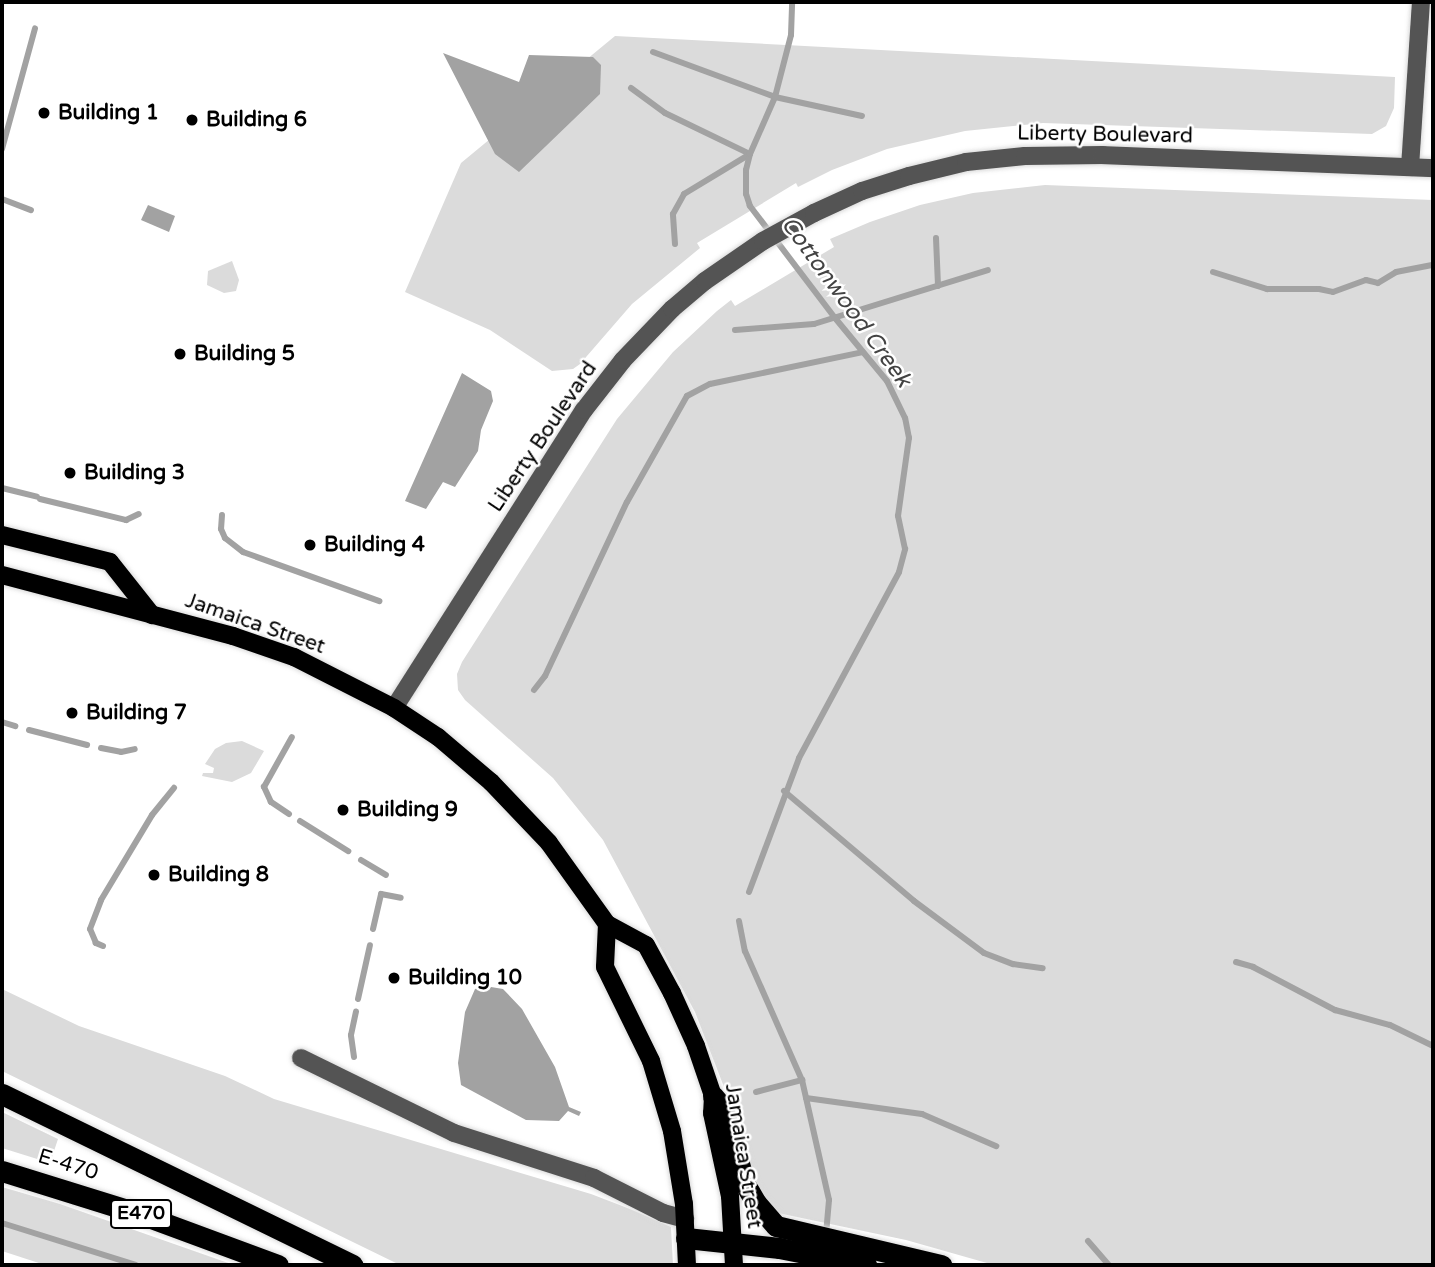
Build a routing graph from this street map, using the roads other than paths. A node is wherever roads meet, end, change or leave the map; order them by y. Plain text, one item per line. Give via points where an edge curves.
1 (1421, 2) edge
2 (1410, 167) junction
3 (1433, 168) edge
4 (2, 535) edge
5 (2, 575) edge
6 (152, 615) junction
7 (394, 708) junction
8 (607, 924) junction
9 (301, 1058) dead end
10 (2, 1094) edge
11 (713, 1096) junction
12 (2, 1171) edge
13 (686, 1229) junction
14 (780, 1238) junction
15 (733, 1242) junction
16 (278, 1265) edge
17 (354, 1265) edge
18 (687, 1265) edge
19 (734, 1265) edge
20 (866, 1265) edge
21 (941, 1265) edge

1 - 2 street
2 - 3 street, Liberty Boulevard
2 - 7 street, Liberty Boulevard via 1025,156 966,162 909,176 814,212 715,274 652,329 595,396
4 - 6 main road via 110,562
5 - 6 main road, Jamaica Street
6 - 7 main road, Jamaica Street via 279,651
7 - 8 main road, Jamaica Street via 449,746 502,794 559,856
8 - 11 main road, Jamaica Street via 646,945 691,1034
8 - 13 main road via 605,967 661,1088 677,1158
9 - 13 street via 454,1133 594,1178
10 - 17 highway
11 - 14 highway via 723,1108 738,1168 750,1194
11 - 15 main road, Jamaica Street
12 - 16 highway, E-470 / E470 via 140,1214
13 - 15 highway
13 - 18 main road
14 - 15 highway
14 - 20 highway
14 - 21 highway via 893,1253
15 - 19 main road, Jamaica Street

